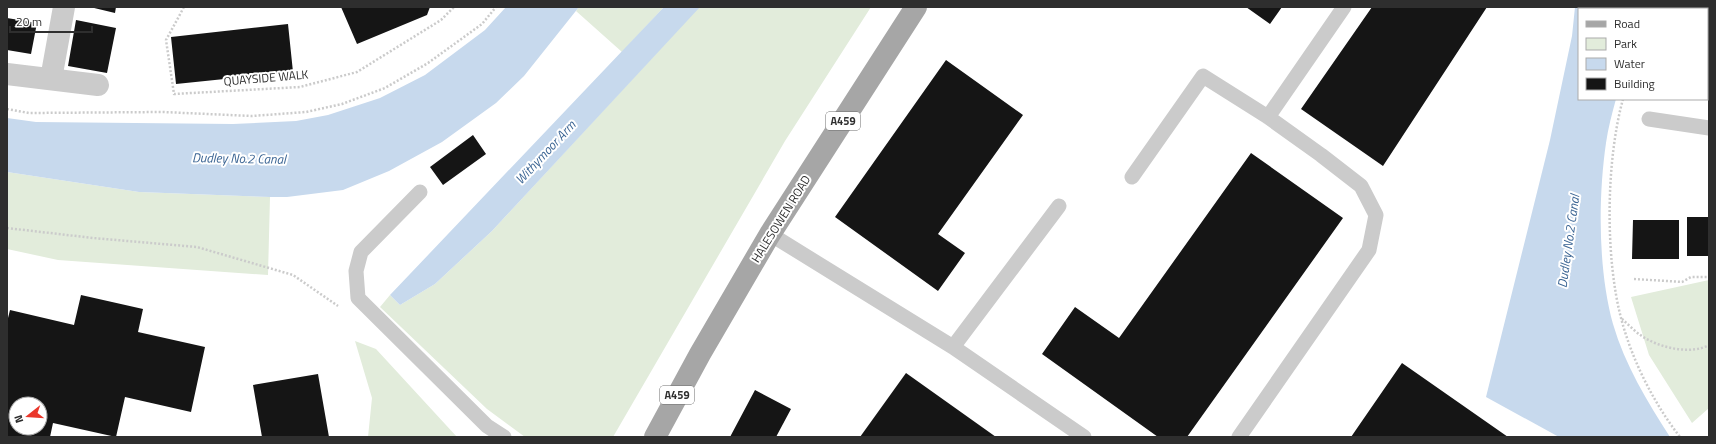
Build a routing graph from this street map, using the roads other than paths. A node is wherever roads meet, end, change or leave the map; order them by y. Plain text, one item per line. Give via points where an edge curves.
1 (64, 7) edge
2 (916, 7) edge
3 (1344, 7) edge
4 (7, 74) edge
5 (51, 79) junction
6 (98, 85) dead end
7 (1268, 117) junction
8 (1649, 119) dead end
9 (1709, 128) edge
10 (1132, 177) dead end
11 (420, 192) dead end
12 (1059, 206) dead end
13 (770, 234) junction
14 (953, 347) junction
15 (504, 437) edge
16 (655, 437) edge
17 (1084, 437) edge
18 (1240, 437) edge

1 - 5 street
2 - 13 main road, HALESOWEN ROAD / A459
3 - 7 lane
4 - 5 street
5 - 6 street
7 - 10 lane via 1203,76
7 - 18 lane via 1361,186 1376,215 1369,250
8 - 9 lane
11 - 15 lane via 361,252 356,271 358,298 487,426
12 - 14 lane
13 - 14 lane
13 - 16 main road, HALESOWEN ROAD / A459
14 - 17 lane

